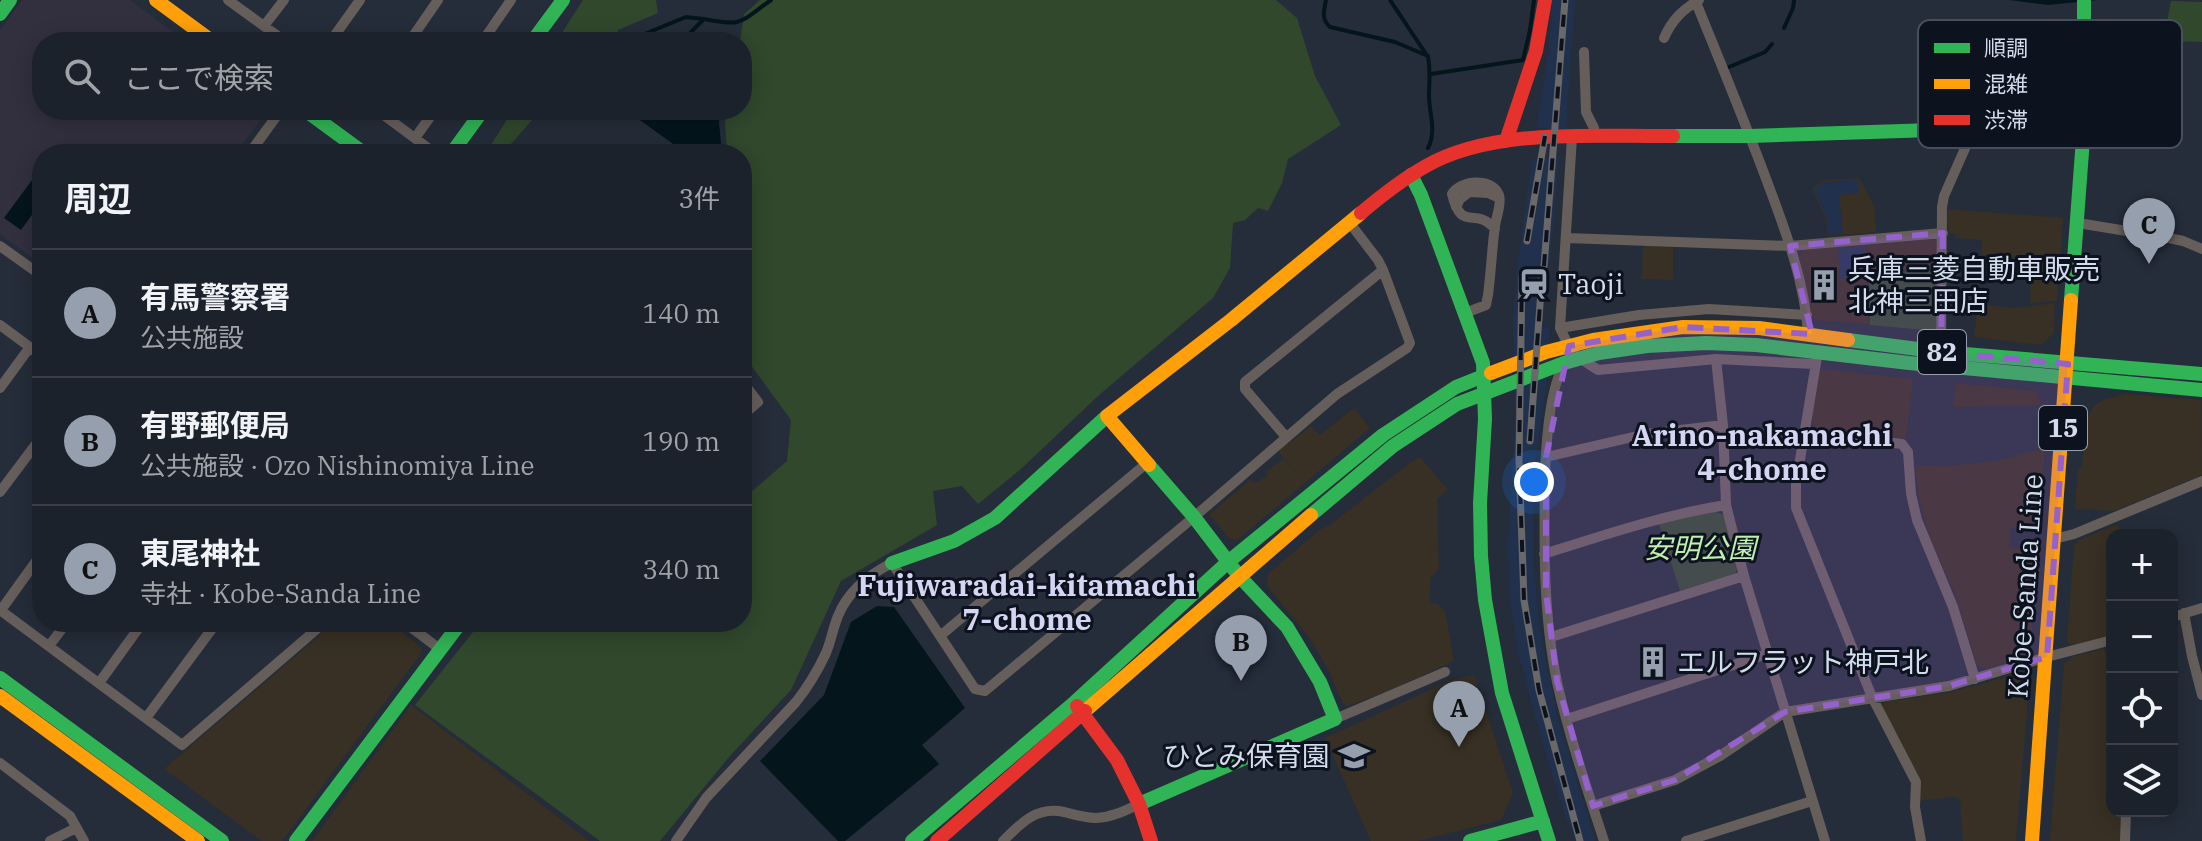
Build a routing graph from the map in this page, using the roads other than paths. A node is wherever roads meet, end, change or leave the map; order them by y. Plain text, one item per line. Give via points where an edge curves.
1 (10, 0) edge
2 (156, 0) edge
3 (228, 0) edge
4 (284, 0) edge
5 (360, 0) edge
6 (438, 0) edge
7 (511, 0) edge
8 (563, 0) edge
9 (1545, 0) edge
10 (1696, 1) edge
11 (0, 14) edge
12 (264, 26) junction
13 (199, 32) edge
14 (272, 32) edge
15 (337, 32) edge
16 (416, 32) edge
17 (489, 32) edge
18 (539, 32) edge
19 (1664, 38) dead end
20 (1584, 52) dead end
21 (274, 120) edge
22 (319, 120) edge
23 (391, 120) edge
24 (428, 120) edge
25 (476, 120) edge
26 (1918, 130) edge
27 (1750, 136) junction
28 (1572, 137) junction
29 (1592, 137) junction
30 (415, 138) junction
31 (1506, 141) junction
32 (256, 144) edge
33 (351, 144) edge
34 (423, 144) edge
35 (458, 144) edge
36 (1965, 148) edge
37 (2083, 148) edge
38 (1411, 175) junction
39 (1349, 222) junction
40 (2078, 223) junction
41 (1495, 229) junction
42 (1943, 233) junction
43 (1567, 238) junction
44 (0, 246) edge
45 (1790, 246) junction
46 (2202, 249) edge
47 (32, 269) edge
48 (1383, 270) junction
49 (1465, 313) junction
50 (1807, 315) junction
51 (0, 325) edge
52 (1560, 328) junction
53 (1808, 334) junction
54 (1684, 335) junction
55 (30, 347) joint
56 (1941, 352) junction
57 (1572, 353) junction
58 (1816, 358) junction
59 (1716, 359) junction
60 (2068, 371) junction
61 (2202, 374) edge
62 (0, 388) edge
63 (2202, 390) edge
64 (1107, 416) junction
65 (1723, 425) junction
66 (1806, 433) junction
67 (1286, 437) junction
68 (32, 449) edge
69 (1546, 457) junction
70 (1147, 463) junction
71 (2202, 481) edge
72 (0, 492) edge
73 (1726, 505) junction
74 (1194, 517) junction
75 (2054, 539) junction
76 (1544, 554) junction
77 (1228, 562) junction
78 (892, 563) junction
79 (32, 567) edge
80 (1239, 576) junction
81 (1744, 576) junction
82 (2202, 608) edge
83 (0, 610) edge
84 (2184, 613) junction
85 (2178, 615) edge
86 (60, 632) edge
87 (136, 632) edge
88 (210, 632) edge
89 (313, 632) edge
90 (417, 632) edge
91 (454, 632) edge
92 (940, 636) junction
93 (1551, 637) junction
94 (2106, 643) edge
95 (49, 646) junction
96 (441, 650) junction
97 (1767, 654) junction
98 (2047, 657) junction
99 (1445, 672) dead end
100 (0, 678) edge
101 (1975, 679) junction
102 (99, 683) junction
103 (2202, 695) edge
104 (0, 696) edge
105 (1872, 697) junction
106 (1079, 708) junction
107 (1785, 712) junction
108 (146, 718) junction
109 (1335, 719) junction
110 (1567, 719) junction
111 (0, 763) edge
112 (1812, 801) junction
113 (1139, 804) junction
114 (1593, 806) junction
115 (966, 816) junction
116 (2126, 817) edge
117 (1543, 821) junction
118 (76, 828) junction
119 (50, 841) edge
120 (84, 841) edge
121 (198, 841) edge
122 (222, 841) edge
123 (296, 841) edge
124 (676, 841) edge
125 (912, 841) edge
126 (937, 841) edge
127 (944, 841) edge
128 (1003, 841) edge
129 (1151, 841) edge
130 (1470, 841) edge
131 (1549, 841) edge
132 (1604, 841) edge
133 (1686, 841) edge
134 (1825, 841) edge
135 (1921, 841) edge
136 (2032, 841) edge
137 (2125, 841) edge

1 - 11 street
2 - 13 street
3 - 12 street
4 - 12 street
5 - 15 street
6 - 16 street
7 - 17 street
8 - 18 street
9 - 31 street via 1536,51
10 - 19 street via 1680,13
10 - 27 street
12 - 14 street
20 - 29 street
21 - 32 street
22 - 33 street
23 - 30 street
24 - 30 street
25 - 35 street
26 - 27 street
27 - 29 street
27 - 45 street
28 - 29 street
28 - 31 street
28 - 43 street
30 - 34 street
31 - 38 street via 1447,156
36 - 42 street via 1944,196
37 - 40 street, Kobe-Sanda Line / 15
38 - 39 street
38 - 49 street
39 - 48 street
39 - 64 street
40 - 46 street
40 - 60 street, Kobe-Sanda Line / 15
41 - 41 street via 1488,221 1458,213 1452,194 1456,187 1477,182 1498,192
41 - 49 street via 1486,305
42 - 45 street
42 - 56 street
43 - 45 street
43 - 52 street
44 - 47 street
45 - 50 street
48 - 67 street via 1410,343
48 - 67 street via 1245,382 1245,389
49 - 117 street via 1485,384 1480,503 1485,600 1502,693
50 - 52 street via 1709,309
50 - 53 street
51 - 55 street
52 - 57 street
53 - 54 street, 82 via 1759,328
53 - 56 street, 82
54 - 58 street, 82
54 - 77 street, 82 via 1593,340 1456,387 1383,435
54 - 80 street, 82 via 1564,363 1457,404 1393,446
55 - 62 street
56 - 60 street, 82
57 - 59 street via 1598,370
57 - 69 street via 1559,375
58 - 59 street
58 - 60 street, 82
58 - 66 street
59 - 65 street
60 - 61 street, 82
60 - 63 street, 82
60 - 75 street, Kobe-Sanda Line / 15
64 - 70 street
64 - 78 street via 995,518 954,541
65 - 69 street via 1646,434
65 - 73 street
66 - 101 street via 1902,444 1908,452 1917,520 1953,607
66 - 105 street via 1796,508
67 - 74 street
68 - 72 street
69 - 76 street
70 - 74 street
70 - 92 street
71 - 75 street
73 - 76 street via 1645,522
73 - 81 street
74 - 77 street
74 - 92 street via 985,691 975,689
75 - 98 street, Kobe-Sanda Line / 15
76 - 93 street
77 - 80 street
77 - 106 street, 82
78 - 92 street
78 - 124 street via 856,589 840,612 809,684 706,798
79 - 83 street
80 - 106 street, 82
80 - 109 street via 1287,627
81 - 93 street
81 - 97 street
82 - 84 street
83 - 95 street
84 - 85 street
84 - 103 street
86 - 95 street
87 - 102 street
88 - 108 street
89 - 108 street via 182,745
90 - 96 street
91 - 96 street
93 - 110 street
94 - 98 street
95 - 102 street
96 - 123 street
97 - 107 street
97 - 110 street
98 - 101 street
98 - 136 street, Kobe-Sanda Line / 15
99 - 109 street
100 - 122 street
101 - 105 street
102 - 108 street
104 - 121 street
105 - 107 street
105 - 135 street via 1916,782
106 - 113 street via 1117,760
106 - 115 street, 82
106 - 125 street, 82
107 - 112 street
107 - 114 street via 1675,780
109 - 113 street
110 - 114 street
111 - 118 street via 70,816
112 - 133 street
112 - 134 street
113 - 128 street via 1098,818 1041,812
113 - 129 street
114 - 132 street
115 - 126 street, 82
115 - 127 street
116 - 137 street
117 - 130 street
117 - 131 street
118 - 119 street
118 - 120 street

